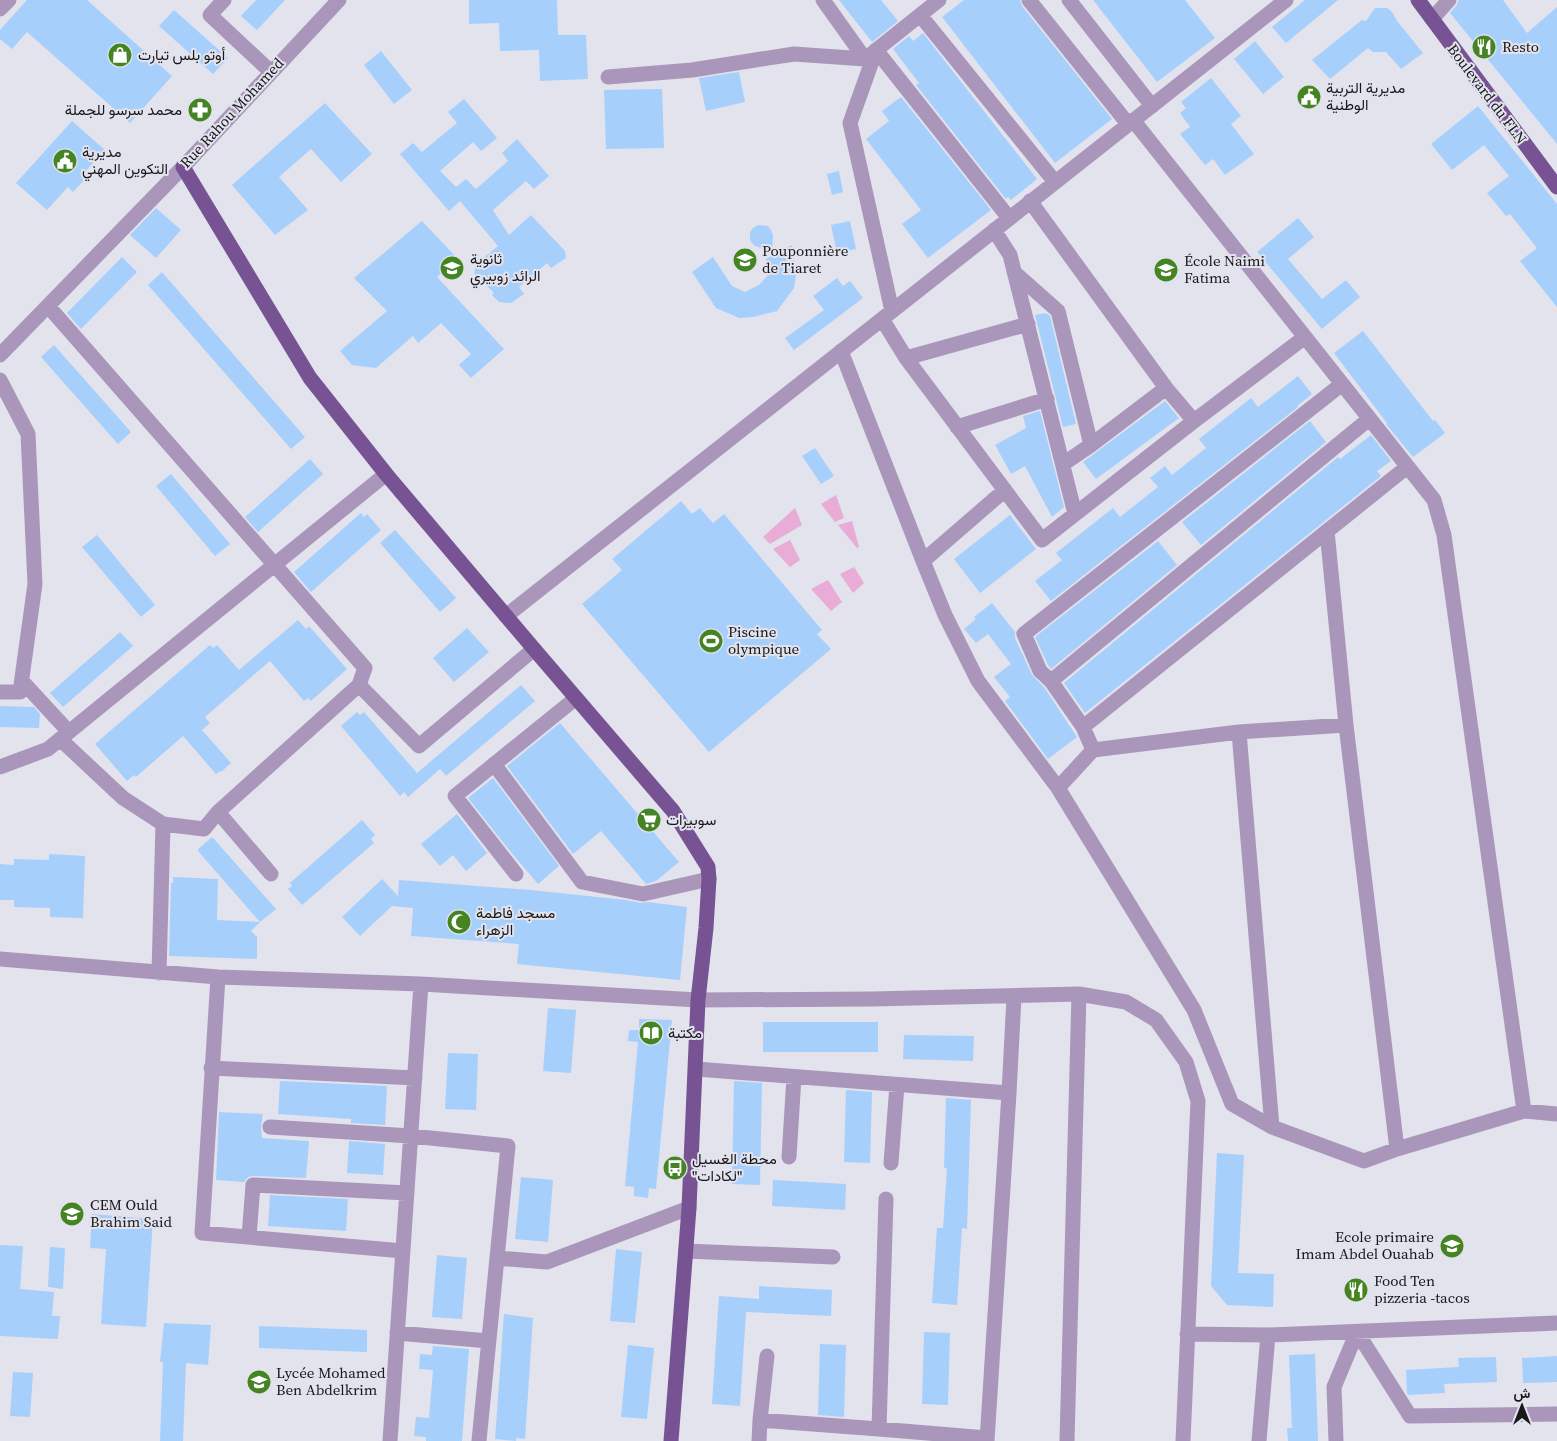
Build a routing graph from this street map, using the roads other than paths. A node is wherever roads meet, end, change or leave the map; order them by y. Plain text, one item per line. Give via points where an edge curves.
1 (9, 0) edge
2 (339, 0) edge
3 (823, 0) edge
4 (939, 0) edge
5 (1029, 0) edge
6 (1069, 0) edge
7 (1286, 0) edge
8 (1418, 0) edge
9 (1450, 0) edge
10 (217, 3) edge
11 (0, 9) edge
12 (920, 15) junction
13 (1432, 19) junction
14 (871, 55) junction
15 (271, 72) junction
16 (608, 77) dead end
17 (1152, 106) junction
18 (1131, 122) junction
19 (183, 167) junction
20 (1055, 182) junction
21 (1557, 187) edge
22 (1030, 201) junction
23 (1009, 218) junction
24 (994, 230) junction
25 (1014, 272) junction
26 (48, 306) junction
27 (887, 315) junction
28 (1028, 324) junction
29 (1305, 338) junction
30 (840, 351) junction
31 (0, 355) edge
32 (906, 358) junction
33 (0, 380) edge
34 (1342, 384) junction
35 (1166, 388) junction
36 (1046, 399) junction
37 (1369, 419) junction
38 (1194, 421) junction
39 (958, 427) junction
40 (1091, 445) junction
41 (1063, 464) junction
42 (1407, 467) junction
43 (386, 474) junction
44 (1005, 490) junction
45 (1075, 514) junction
46 (1327, 531) junction
47 (923, 561) junction
48 (275, 564) junction
49 (506, 616) junction
50 (534, 649) junction
51 (22, 681) junction
52 (1051, 681) junction
53 (359, 685) junction
54 (0, 692) edge
55 (576, 698) junction
56 (1346, 724) junction
57 (1082, 727) junction
58 (1239, 732) junction
59 (65, 736) junction
60 (1093, 750) junction
61 (494, 764) junction
62 (0, 767) edge
63 (1058, 788) junction
64 (218, 812) junction
65 (163, 824) junction
66 (271, 874) dead end
67 (516, 874) dead end
68 (709, 880) junction
69 (0, 959) edge
70 (158, 973) junction
71 (218, 976) junction
72 (422, 984) junction
73 (1079, 994) junction
74 (1014, 997) junction
75 (698, 1000) junction
76 (211, 1068) junction
77 (696, 1069) junction
78 (794, 1077) junction
79 (415, 1078) junction
80 (897, 1085) junction
81 (1009, 1093) junction
82 (1524, 1111) junction
83 (1557, 1114) edge
84 (270, 1127) dead end
85 (1272, 1127) junction
86 (411, 1136) junction
87 (1397, 1149) junction
88 (789, 1157) dead end
89 (890, 1163) dead end
90 (407, 1193) junction
91 (886, 1199) dead end
92 (689, 1208) junction
93 (249, 1237) junction
94 (403, 1251) junction
95 (686, 1251) junction
96 (833, 1257) dead end
97 (497, 1258) junction
98 (1557, 1323) edge
99 (1357, 1332) junction
100 (397, 1333) junction
101 (1187, 1334) junction
102 (1268, 1335) junction
103 (489, 1341) junction
104 (767, 1356) dead end
105 (1557, 1414) edge
106 (760, 1420) junction
107 (879, 1429) junction
108 (987, 1439) edge
109 (390, 1441) edge
110 (480, 1441) edge
111 (671, 1441) edge
112 (759, 1441) edge
113 (1067, 1441) edge
114 (1183, 1441) edge
115 (1259, 1441) edge
116 (1336, 1441) edge

1 - 11 street
2 - 15 street, Rue Rahou Mohamed
3 - 14 street
4 - 12 street
5 - 18 street
6 - 17 street
7 - 17 street
8 - 13 main road, Boulevard du FLN
9 - 13 street
10 - 15 street via 210,14
12 - 14 street
12 - 20 street
13 - 21 main road, Boulevard du FLN
14 - 16 street via 794,54 692,70
14 - 23 street
14 - 27 street via 850,123
15 - 19 street, Rue Rahou Mohamed
17 - 18 street
18 - 20 street
18 - 29 street
19 - 26 street, Rue Rahou Mohamed
19 - 43 main road via 310,378
20 - 22 street
22 - 23 street
22 - 35 street
23 - 24 street
24 - 25 street via 1010,255
24 - 27 street
25 - 28 street
25 - 40 street via 1058,311
26 - 31 street, Rue Rahou Mohamed
26 - 48 street
27 - 30 street
27 - 32 street
28 - 32 street
28 - 36 street
29 - 34 street
29 - 38 street
30 - 47 street
30 - 49 street
32 - 39 street
33 - 51 street via 28,434 35,584
34 - 37 street
34 - 52 street via 1024,634 1040,671
35 - 38 street
35 - 40 street
36 - 39 street
36 - 41 street
37 - 42 street
37 - 52 street
38 - 45 street
39 - 44 street
40 - 41 street
41 - 45 street
42 - 46 street
42 - 82 street via 1434,500 1444,535
43 - 48 street
43 - 49 main road
44 - 45 street via 1042,540
44 - 47 street
46 - 56 street
46 - 57 street
47 - 63 street via 978,681
48 - 53 street via 365,668
48 - 59 street
49 - 50 main road
50 - 53 street via 419,746
50 - 55 main road
51 - 54 street via 20,692
51 - 59 street
52 - 57 street
53 - 64 street
55 - 61 street
55 - 68 main road via 673,811 708,867
56 - 58 street
56 - 87 street
57 - 60 street
58 - 60 street
58 - 85 street
59 - 62 street via 48,749
59 - 65 street via 123,798
60 - 63 street
61 - 67 street via 455,796
61 - 68 street via 582,882 642,894
63 - 85 street via 1194,1010 1232,1104
64 - 65 street via 204,829
64 - 66 street
65 - 70 street
68 - 75 main road
69 - 70 street
70 - 71 street
71 - 72 street
71 - 76 street
72 - 75 street
72 - 79 street
73 - 74 street
73 - 101 street via 1126,1002 1156,1020 1186,1062 1198,1101
73 - 113 street
74 - 75 street
74 - 81 street
75 - 77 main road
76 - 79 street
76 - 93 street via 202,1233
77 - 78 street
77 - 92 main road
78 - 80 street
78 - 88 street
79 - 86 street
80 - 81 street
80 - 89 street
81 - 108 street
82 - 83 street
82 - 87 street
84 - 86 street
85 - 87 street via 1364,1161
86 - 90 street
86 - 97 street via 508,1146
90 - 93 street via 253,1185
90 - 94 street
91 - 107 street
92 - 95 main road
92 - 97 street via 546,1262
93 - 94 street
94 - 100 street
95 - 96 street
95 - 111 main road
97 - 103 street
98 - 99 street
99 - 102 street
99 - 105 street via 1410,1416
99 - 116 street via 1334,1387
100 - 103 street
100 - 109 street
101 - 102 street
101 - 114 street
102 - 115 street
103 - 110 street
104 - 106 street
106 - 107 street
106 - 112 street
107 - 108 street

